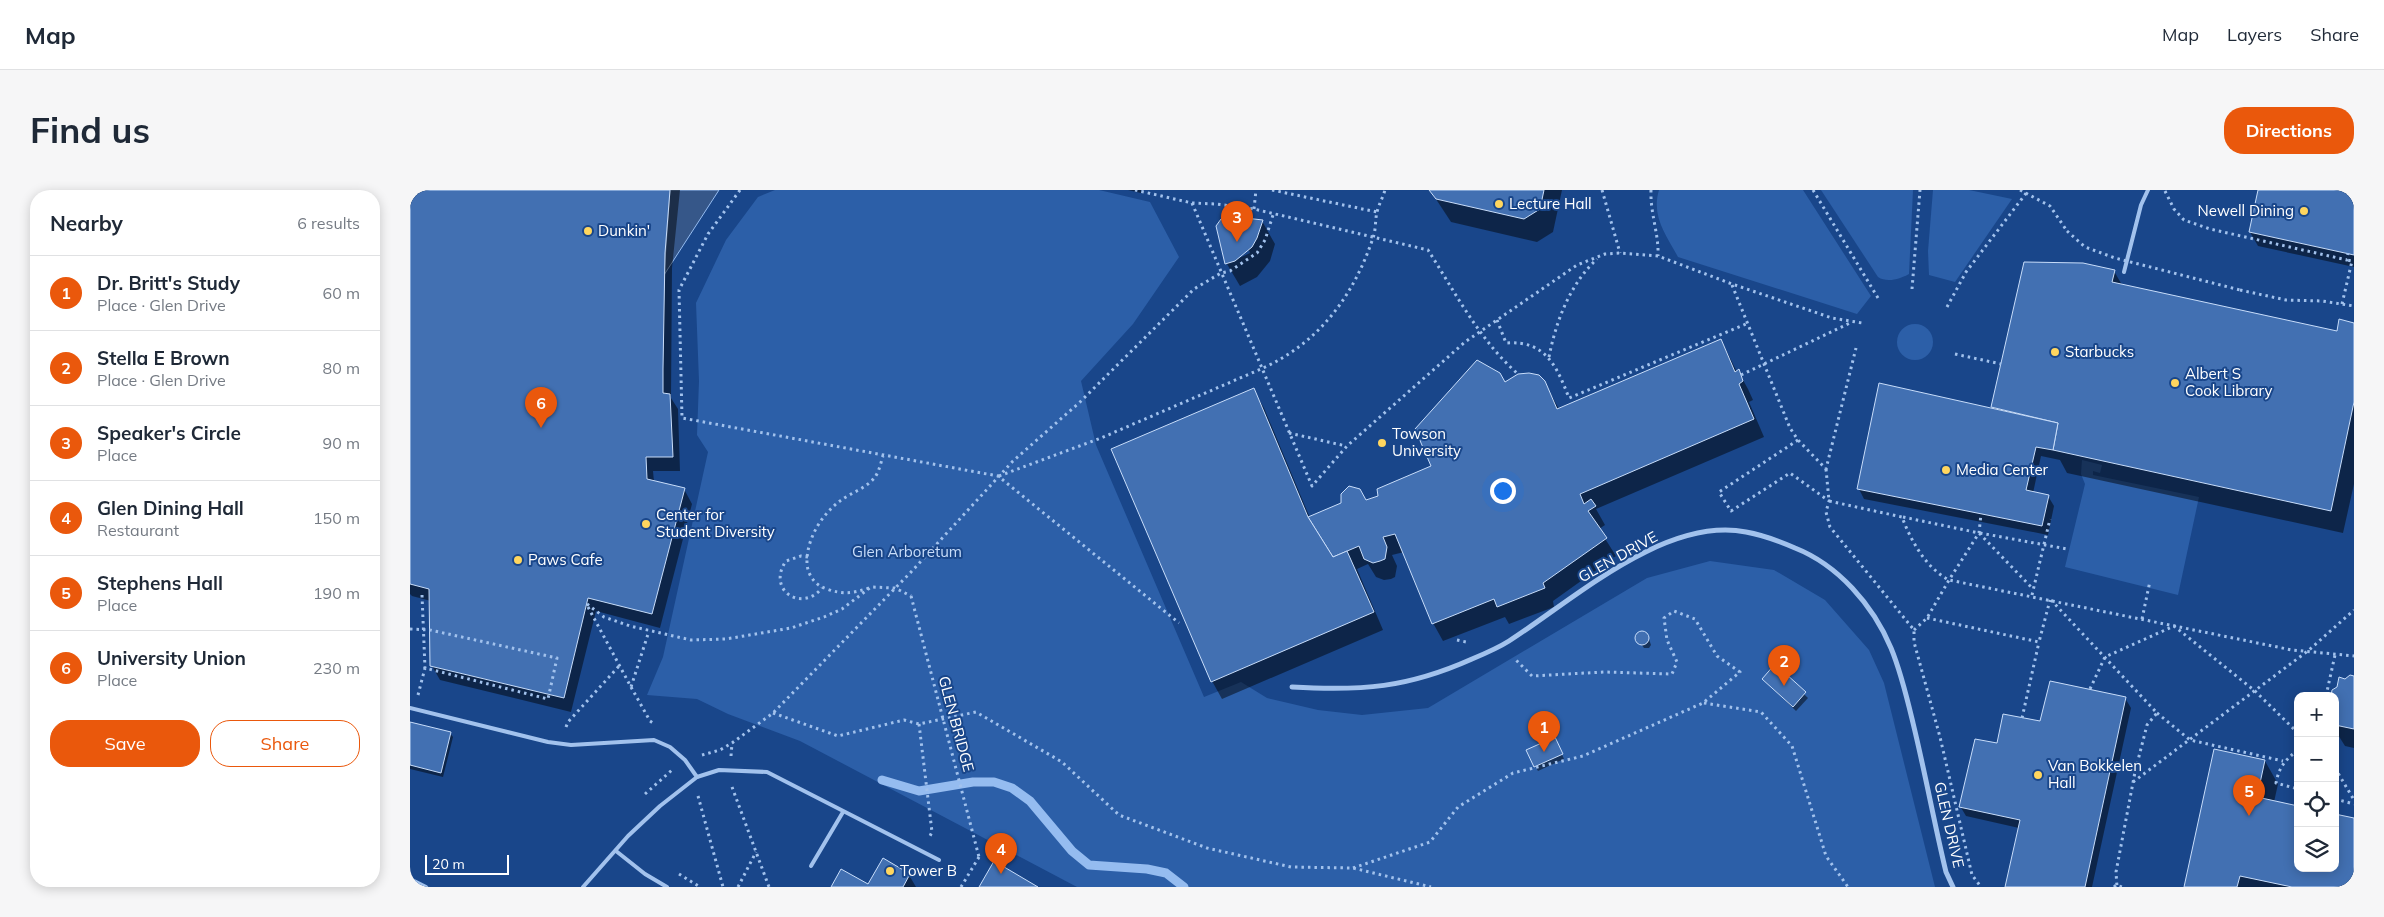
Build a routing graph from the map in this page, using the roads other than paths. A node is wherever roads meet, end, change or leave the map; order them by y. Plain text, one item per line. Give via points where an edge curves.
1 (2148, 190) edge
2 (2124, 272) dead end
3 (1292, 687) dead end
4 (412, 708) edge
5 (697, 777) junction
6 (843, 812) junction
7 (616, 850) junction
8 (939, 860) dead end
9 (811, 866) dead end
10 (410, 879) edge
11 (426, 887) edge
12 (583, 887) edge
13 (667, 887) edge
14 (1952, 887) edge

1 - 2 lane via 2141,205
3 - 14 street, GLEN DRIVE via 1378,688 1443,671 1507,643 1585,588 1656,546 1700,533 1745,531 1778,541 1807,552 1832,567 1851,587 1891,646 1903,680
4 - 5 lane via 548,742 571,745 654,740 670,747
5 - 6 lane via 719,770 767,772
5 - 7 lane via 660,806
6 - 8 lane
6 - 9 lane
7 - 12 lane
7 - 13 lane
10 - 11 lane

